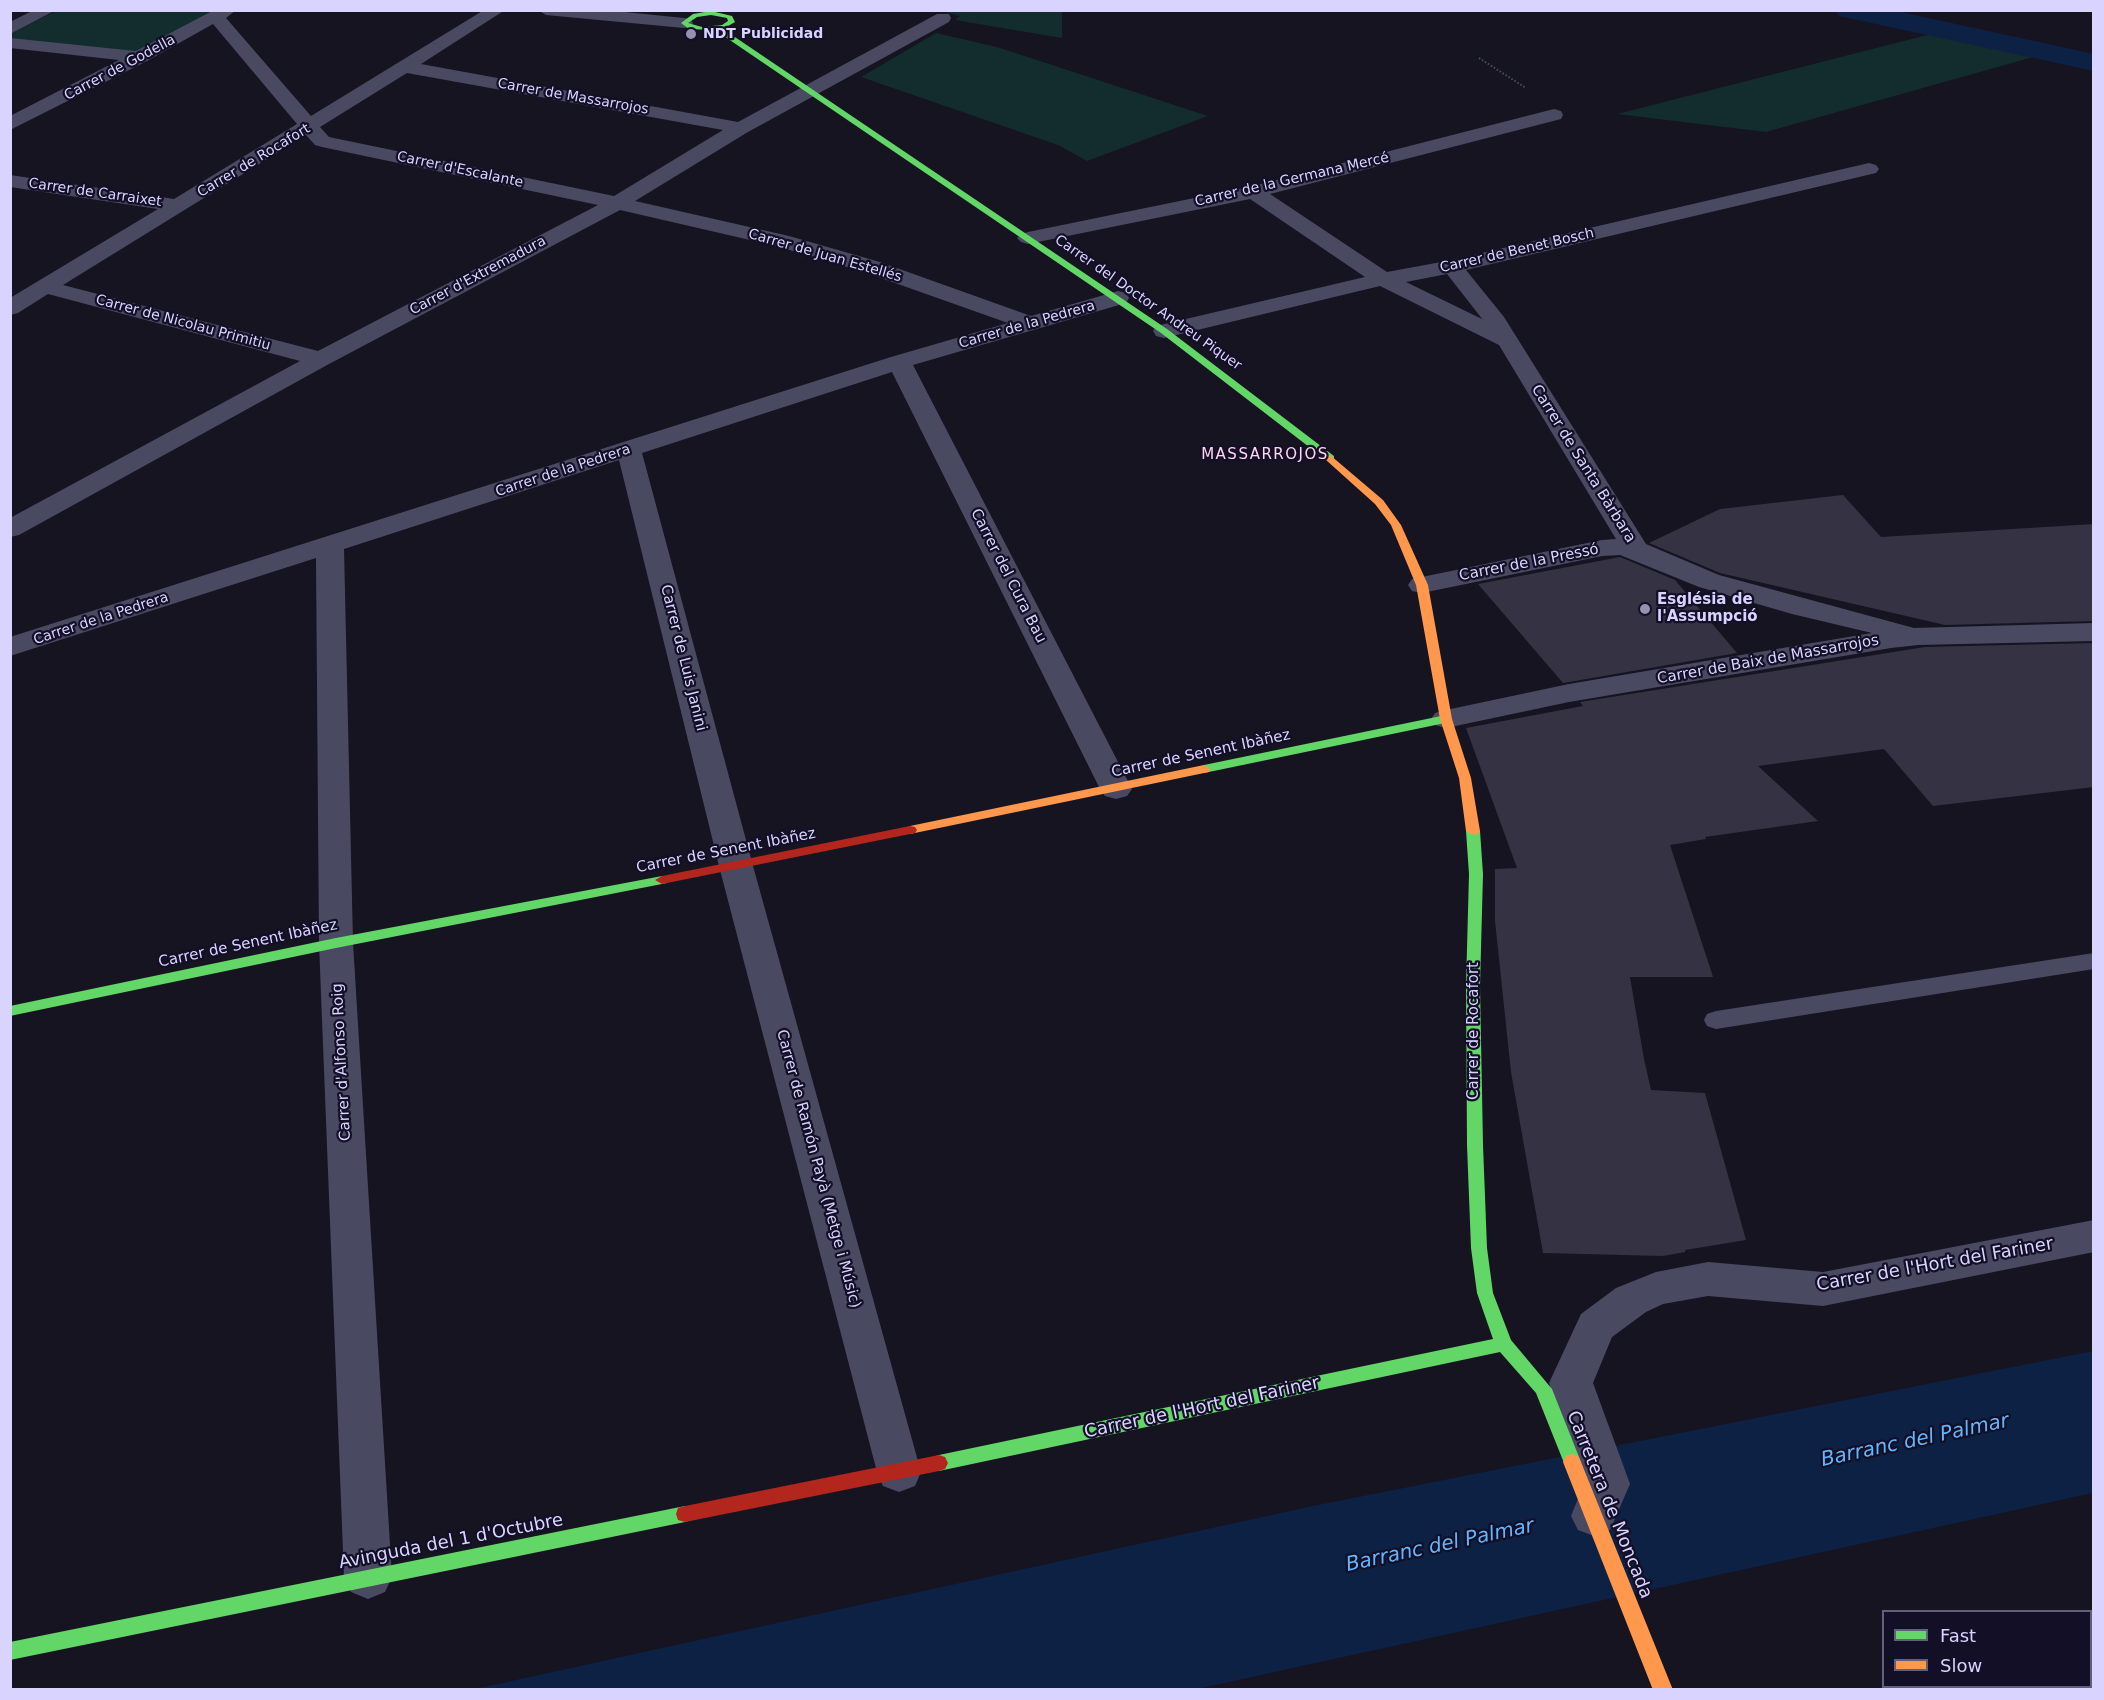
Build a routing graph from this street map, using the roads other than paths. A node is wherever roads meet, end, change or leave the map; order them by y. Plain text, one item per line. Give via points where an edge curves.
1 (48, 10) edge
2 (497, 10) edge
3 (546, 10) edge
4 (700, 12) edge
5 (222, 14) edge
6 (943, 18) dead end
7 (684, 23) junction
8 (717, 28) junction
9 (10, 29) edge
10 (10, 43) edge
11 (141, 57) junction
12 (405, 67) junction
13 (810, 91) junction
14 (1554, 115) road end
15 (10, 124) edge
16 (311, 126) junction
17 (741, 128) junction
18 (1869, 169) dead end
19 (10, 181) edge
20 (1254, 192) junction
21 (617, 203) junction
22 (180, 206) junction
23 (1028, 238) junction
24 (1452, 267) junction
25 (1383, 279) junction
26 (45, 287) junction
27 (1118, 298) junction
28 (10, 308) edge
29 (1029, 323) junction
30 (1164, 331) junction
31 (1508, 341) junction
32 (321, 359) junction
33 (899, 362) junction
34 (629, 450) junction
35 (10, 529) edge
36 (330, 546) junction
37 (1636, 550) junction
38 (1422, 585) junction
39 (2094, 632) edge
40 (1918, 636) junction
41 (10, 647) edge
42 (1446, 719) junction
43 (1116, 789) junction
44 (736, 866) junction
45 (336, 943) junction
46 (2094, 961) edge
47 (10, 1011) edge
48 (1716, 1020) dead end
49 (2094, 1236) edge
50 (1504, 1344) junction
51 (1557, 1386) junction
52 (899, 1472) junction
53 (1594, 1516) joint
54 (368, 1577) junction
55 (10, 1651) edge
56 (1663, 1689) edge

1 - 9 street
2 - 12 street, Carrer de Rocafort
3 - 7 street
4 - 7 street
4 - 8 street via 725,15 732,20
5 - 11 street, Carrer de Godella
5 - 16 street, Carrer d'Escalante
6 - 13 street, Carrer d'Extremadura
7 - 8 street via 695,29
8 - 13 street, Carrer del Doctor Andreu Piquer
10 - 11 street
11 - 15 street, Carrer de Godella
12 - 16 street, Carrer de Rocafort
12 - 17 street, Carrer de Massarrojos
13 - 17 street, Carrer d'Extremadura
13 - 23 street, Carrer del Doctor Andreu Piquer
14 - 20 street, Carrer de la Germana Mercé
16 - 21 street, Carrer d'Escalante via 322,141
16 - 22 street, Carrer de Rocafort
17 - 21 street, Carrer d'Extremadura
18 - 24 street, Carrer de Benet Bosch
19 - 22 street, Carrer de Carraixet
20 - 23 street, Carrer de la Germana Mercé
20 - 25 street
21 - 29 street, Carrer de Juan Estellés via 781,241 872,267
21 - 32 street, Carrer d'Extremadura
22 - 26 street, Carrer de Rocafort
23 - 27 street, Carrer del Doctor Andreu Piquer
24 - 25 street, Carrer de Benet Bosch
24 - 31 street, Carrer de Santa Bàrbara
25 - 30 street, Carrer de Benet Bosch
25 - 31 street
26 - 28 street, Carrer de Rocafort
26 - 32 street, Carrer de Nicolau Primitiu
27 - 29 street, Carrer de la Pedrera
27 - 30 street, Carrer del Doctor Andreu Piquer
29 - 33 street, Carrer de la Pedrera
30 - 38 street, Carrer del Doctor Andreu Piquer via 1345,469 1379,502 1396,525
31 - 37 street, Carrer de Santa Bàrbara
32 - 35 street, Carrer d'Extremadura
33 - 34 street, Carrer de la Pedrera
33 - 43 street, Carrer del Cura Bau
34 - 36 street, Carrer de la Pedrera
34 - 44 street, Carrer de Luis Janini
36 - 41 street, Carrer de la Pedrera
36 - 45 street, Carrer d'Alfonso Roig
37 - 38 street, Carrer de la Pressó via 1602,548
37 - 40 street, Carrer de Santa Bàrbara via 1709,581
38 - 42 street, Carrer del Doctor Andreu Piquer
39 - 40 street, Carrer de Baix de Massarrojos
40 - 42 street, Carrer de Baix de Massarrojos via 1569,693
42 - 43 street, Carrer de Senent Ibàñez
42 - 50 street, Carrer de Rocafort via 1465,778 1474,840 1479,1248 1485,1293
43 - 44 street, Carrer de Senent Ibàñez
44 - 45 street, Carrer de Senent Ibàñez
44 - 52 street, Carrer de Ramón Payà (Metge i Músic)
45 - 47 street, Carrer de Senent Ibàñez
45 - 54 street, Carrer d'Alfonso Roig
46 - 48 lane
49 - 51 street, Carrer de l'Hort del Fariner via 1823,1289 1708,1279 1656,1289 1631,1300 1596,1326
50 - 51 street
50 - 52 street, Carrer de l'Hort del Fariner
51 - 53 street via 1607,1484
52 - 54 street, Avinguda del 1 d'Octubre
53 - 56 street, Carretera de Moncada
54 - 55 street, Avinguda del 1 d'Octubre

